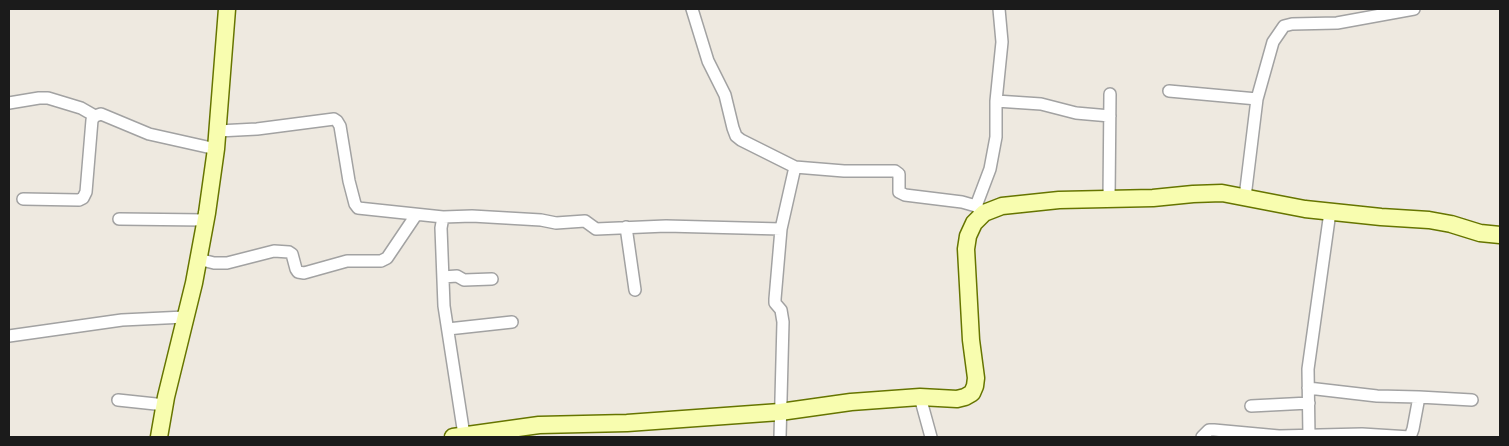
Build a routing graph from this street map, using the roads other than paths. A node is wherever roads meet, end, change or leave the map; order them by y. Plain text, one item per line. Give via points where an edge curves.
1 (227, 9) edge
2 (692, 9) edge
3 (998, 9) edge
4 (1414, 9) edge
5 (1168, 91) dead end
6 (1110, 94) dead end
7 (1257, 99) junction
8 (996, 101) junction
9 (9, 103) edge
10 (96, 116) junction
11 (1110, 116) junction
12 (218, 131) junction
13 (216, 149) junction
14 (795, 167) junction
15 (1245, 197) junction
16 (23, 199) dead end
17 (1109, 199) junction
18 (980, 209) junction
19 (1330, 212) junction
20 (416, 215) junction
21 (443, 218) junction
22 (119, 220) dead end
23 (205, 220) junction
24 (626, 227) junction
25 (781, 228) junction
26 (1500, 235) edge
27 (198, 259) junction
28 (444, 277) junction
29 (492, 279) dead end
30 (635, 290) dead end
31 (185, 317) junction
32 (512, 322) dead end
33 (448, 329) junction
34 (9, 336) edge
35 (1308, 388) junction
36 (920, 397) junction
37 (1419, 398) junction
38 (118, 400) dead end
39 (1472, 400) dead end
40 (1309, 403) junction
41 (165, 405) junction
42 (1251, 406) dead end
43 (780, 412) junction
44 (458, 436) edge
45 (1309, 436) edge
46 (159, 437) edge
47 (780, 437) edge
48 (930, 437) edge
49 (1202, 437) edge

1 - 12 street
2 - 14 street via 708,61 725,95 736,136
3 - 8 street via 1002,42
4 - 7 street via 1342,22 1284,26 1273,42
5 - 7 street
6 - 11 street
7 - 15 street
8 - 11 street via 1041,104 1085,115
8 - 18 street via 994,153
9 - 10 street via 48,98
10 - 13 street via 101,114 149,134
10 - 16 street via 92,120 83,198
11 - 17 street
12 - 13 street
12 - 20 street via 257,130 334,119 340,126 358,208
13 - 23 street
14 - 18 street via 895,171 899,174 900,192 905,195 962,202
14 - 25 street
15 - 17 street via 1222,193
15 - 19 street
17 - 18 street via 1059,200
18 - 36 street via 966,249 975,386 972,393 957,399
19 - 26 street via 1429,220
19 - 35 street
20 - 21 street
20 - 27 street via 381,261 347,261 304,273 298,272 289,252 274,252 227,263
21 - 24 street via 472,216 541,220 556,224 585,221 596,229
21 - 28 street
22 - 23 street
23 - 27 street
24 - 25 street
24 - 30 street
25 - 43 street via 775,299 783,322
27 - 31 street
28 - 29 street
28 - 33 street
31 - 34 street via 122,320
31 - 41 street
32 - 33 street
33 - 44 street
35 - 37 street
35 - 40 street
36 - 43 street
36 - 48 street
37 - 39 street
37 - 45 street via 1410,437 1362,434
38 - 41 street
40 - 42 street
40 - 45 street
41 - 46 street
43 - 44 street via 627,423 539,425
43 - 47 street
45 - 49 street via 1209,430

